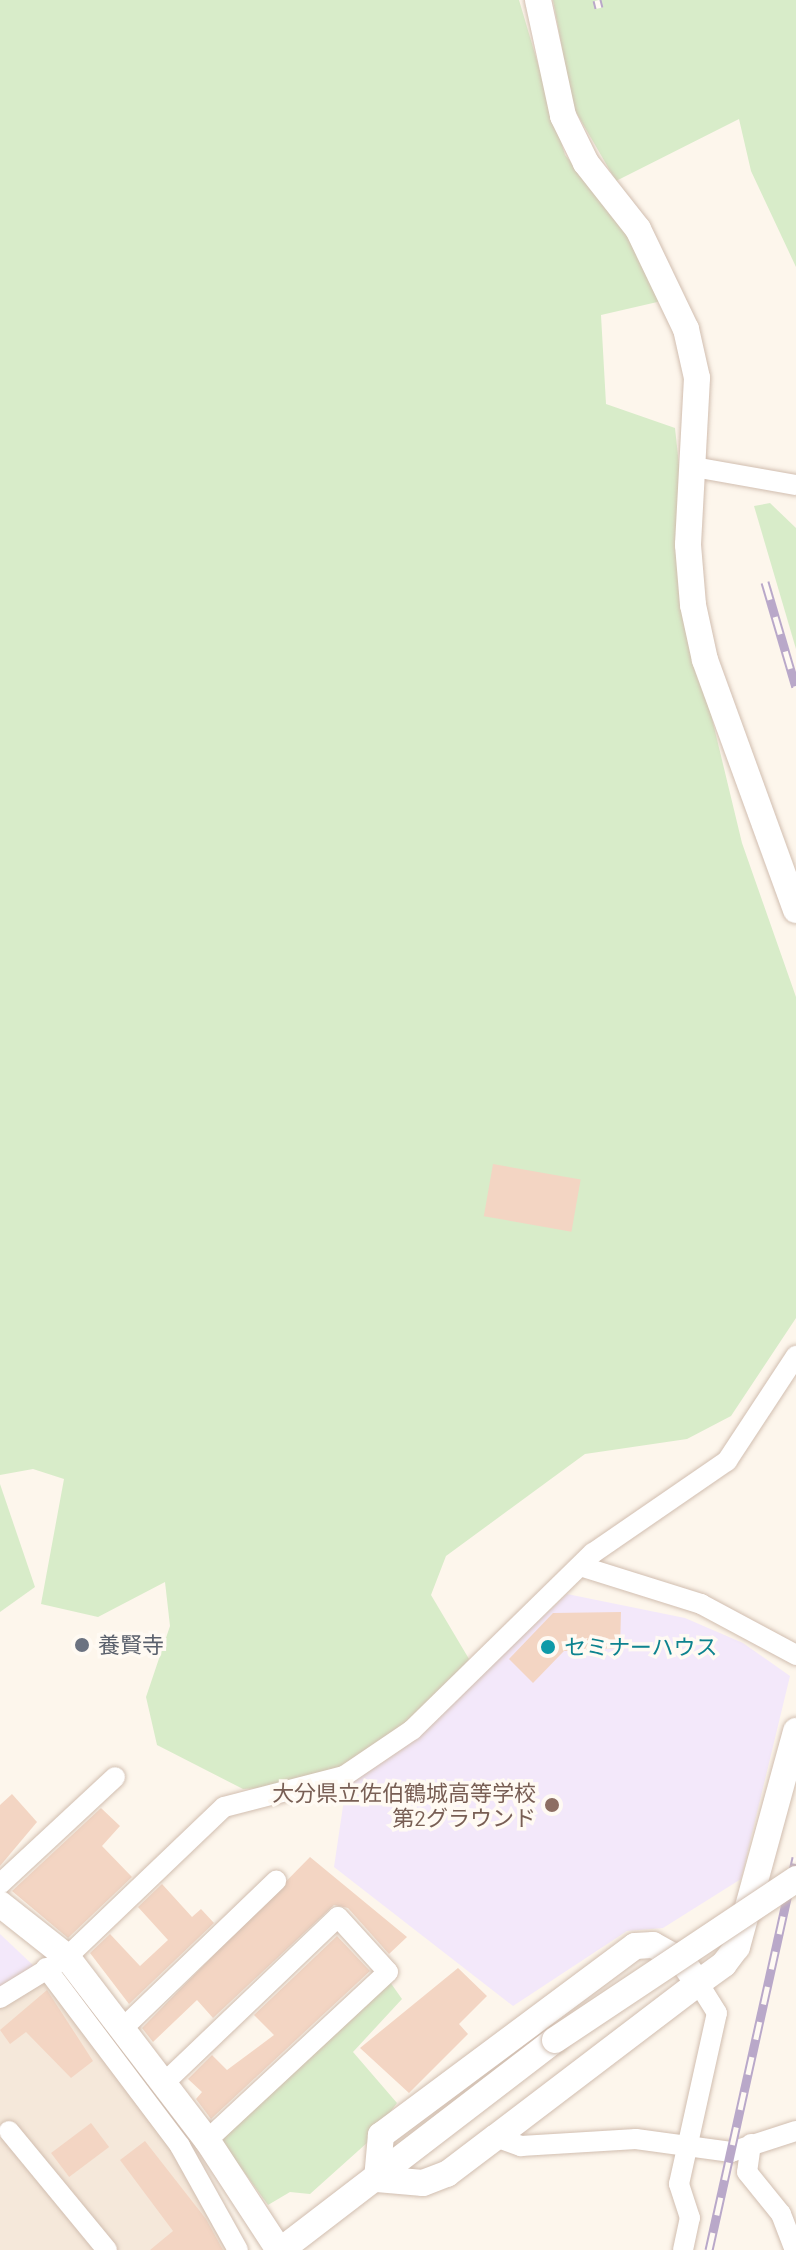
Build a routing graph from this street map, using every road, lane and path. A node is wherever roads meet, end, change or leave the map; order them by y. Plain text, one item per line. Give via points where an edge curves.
1 (538, 0) edge
2 (694, 467) junction
3 (796, 485) edge
4 (796, 910) edge
5 (796, 1356) edge
6 (580, 1566) junction
7 (796, 1655) edge
8 (796, 1731) edge
9 (115, 1777) dead end
10 (796, 1879) edge
11 (276, 1881) dead end
12 (0, 1884) edge
13 (0, 1904) edge
14 (57, 1962) junction
15 (698, 1983) junction
16 (0, 1998) edge
17 (122, 2029) junction
18 (162, 2085) junction
19 (9, 2131) dead end
20 (796, 2131) edge
21 (496, 2137) junction
22 (207, 2140) junction
23 (751, 2144) junction
24 (688, 2149) junction
25 (377, 2179) junction
26 (107, 2250) edge
27 (238, 2250) edge
28 (280, 2250) edge
29 (683, 2250) edge
30 (795, 2250) edge

1 - 2 street via 563,116 586,163 638,229 686,329 697,378
2 - 3 street
2 - 4 street via 688,545 705,660
5 - 6 street via 727,1461
6 - 7 street via 701,1604
6 - 14 street via 412,1730 344,1776 224,1807
8 - 15 street via 737,1947
9 - 12 street
10 - 25 street, bridge via 555,2040
11 - 17 street
13 - 14 street
14 - 16 street
14 - 17 street
14 - 27 street via 180,2146
15 - 21 street
15 - 24 street via 717,2013
15 - 25 street via 682,1961 653,1945 635,1946 381,2135
17 - 18 street
18 - 22 street
18 - 22 street via 338,1917 388,1972
19 - 26 street
20 - 23 street
21 - 24 street via 521,2146 636,2139
21 - 25 street via 447,2174 423,2183
22 - 28 street
23 - 24 street via 731,2152
23 - 30 street via 747,2172 781,2214
24 - 29 street via 679,2184 690,2218
25 - 28 street

